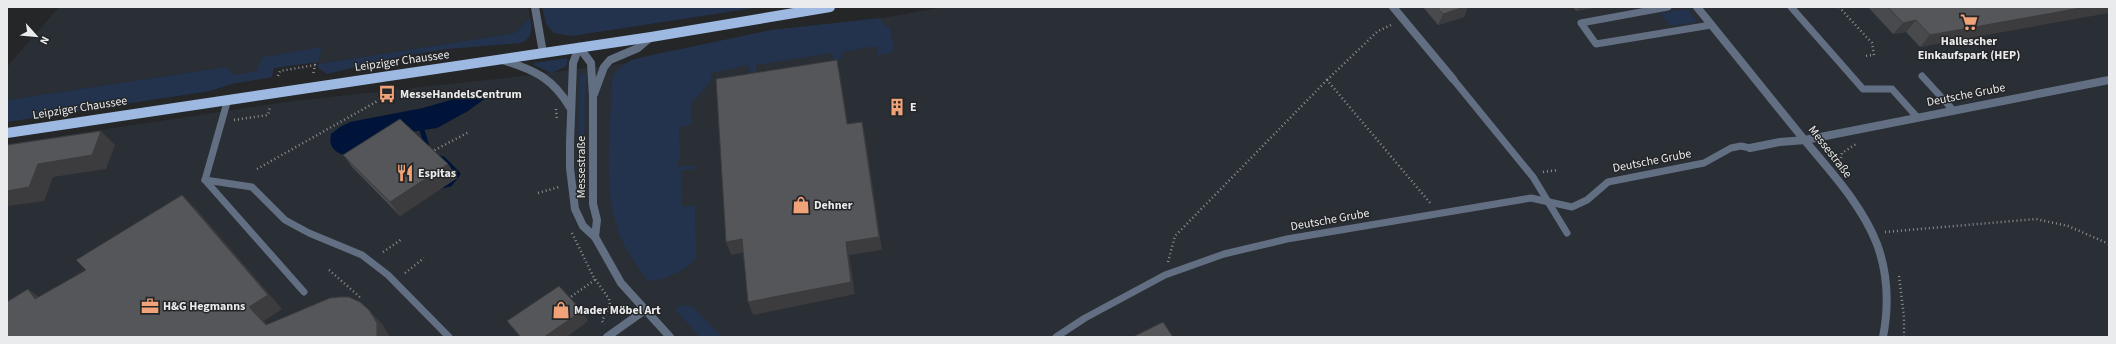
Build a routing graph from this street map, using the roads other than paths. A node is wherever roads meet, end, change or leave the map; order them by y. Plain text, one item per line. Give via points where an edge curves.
1 (535, 7) edge
2 (830, 7) edge
3 (1393, 7) edge
4 (1668, 7) edge
5 (1697, 7) edge
6 (1791, 7) edge
7 (1711, 25) junction
8 (651, 36) junction
9 (579, 47) junction
10 (543, 53) junction
11 (500, 60) junction
12 (1922, 76) dead end
13 (1452, 79) joint
14 (2109, 80) edge
15 (594, 97) junction
16 (228, 98) junction
17 (571, 110) junction
18 (1953, 110) junction
19 (1917, 117) junction
20 (7, 133) edge
21 (1805, 140) junction
22 (1750, 148) joint
23 (205, 180) junction
24 (1549, 202) junction
25 (1567, 233) dead end
26 (595, 237) junction
27 (304, 292) dead end
28 (645, 310) junction
29 (449, 337) edge
30 (606, 337) edge
31 (670, 337) edge
32 (1056, 337) edge
33 (1883, 337) edge

1 - 10 street
2 - 8 main road, Leipziger Chaussee
3 - 13 street
4 - 7 lane via 1581,23 1596,44
5 - 7 street, Messestraße
6 - 19 lane via 1863,89 1892,89
7 - 21 street, Messestraße
8 - 9 main road, Leipziger Chaussee
8 - 15 street, Messestraße via 638,48 610,60 604,67
9 - 10 main road, Leipziger Chaussee
9 - 15 street, Messestraße via 591,63
9 - 17 street, Messestraße via 573,63
10 - 11 main road, Leipziger Chaussee
11 - 16 main road, Leipziger Chaussee
11 - 17 street, Messestraße via 549,78 563,93
12 - 18 lane
13 - 24 lane via 1534,177
14 - 18 street, Deutsche Grube
15 - 26 street, Messestraße via 592,183 597,220
16 - 20 main road, Leipziger Chaussee
16 - 23 lane
17 - 26 street, Messestraße via 570,168 576,209 582,226
18 - 19 street, Deutsche Grube
19 - 21 street, Deutsche Grube
21 - 22 street, Deutsche Grube
21 - 33 street, Messestraße via 1849,197 1872,233 1882,260 1885,284 1887,308
22 - 24 lane, Deutsche Grube via 1731,148 1704,163 1608,182 1576,207 1562,208
23 - 27 lane
23 - 29 lane via 252,187 285,220 362,256 388,275
24 - 25 lane
24 - 32 lane, Deutsche Grube via 1531,198 1287,239 1224,254 1165,275 1085,318
26 - 28 street, Messestraße via 621,283
28 - 30 street
28 - 31 street, Messestraße

